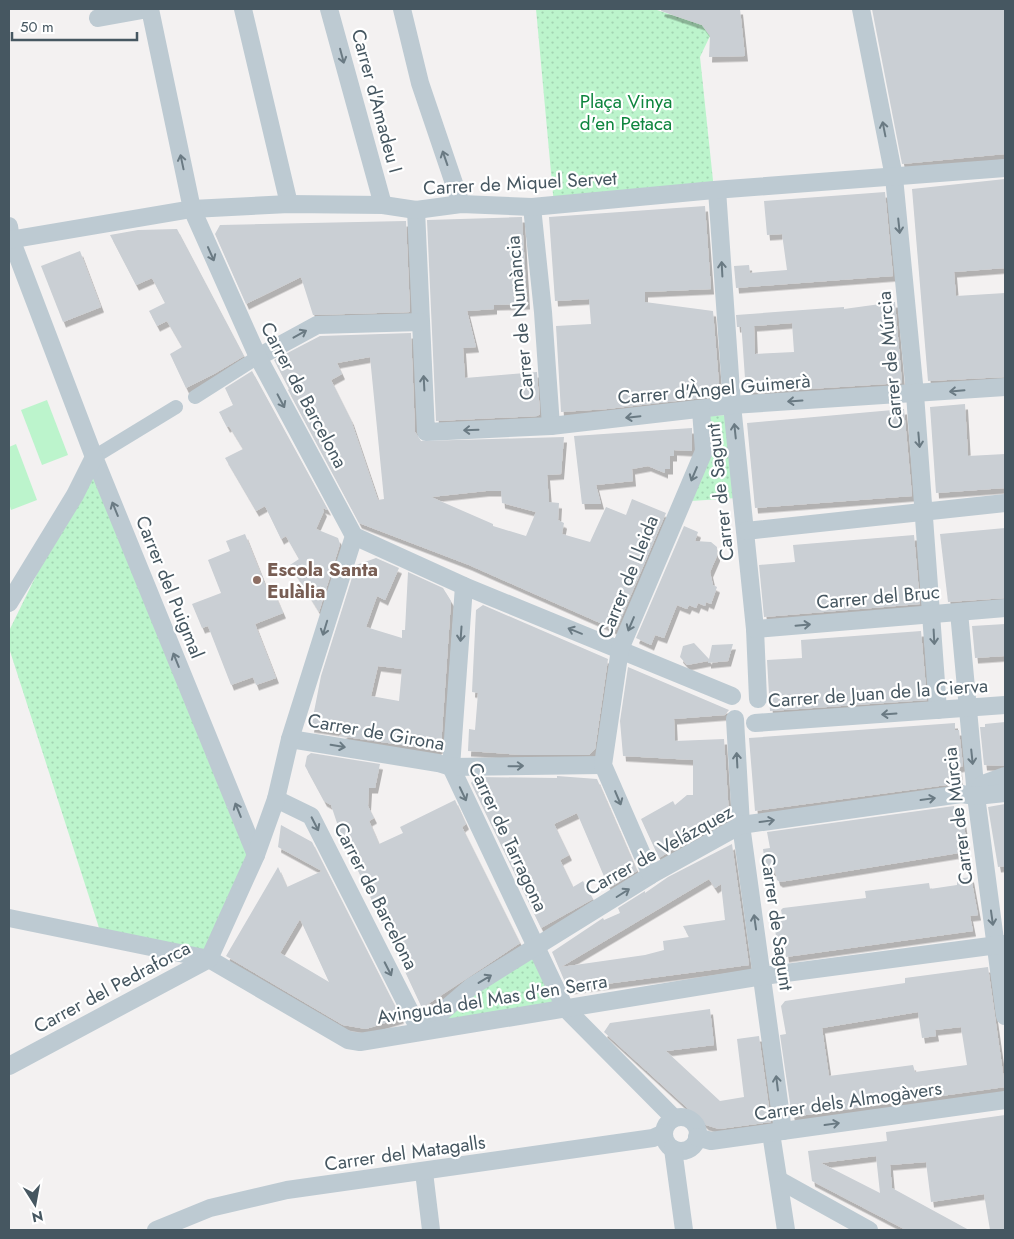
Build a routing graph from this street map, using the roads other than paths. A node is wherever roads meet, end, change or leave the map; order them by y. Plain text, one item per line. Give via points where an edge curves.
1 (149, 9) edge
2 (243, 9) edge
3 (329, 9) edge
4 (402, 9) edge
5 (860, 9) edge
6 (98, 18) dead end
7 (1005, 168) edge
8 (894, 177) junction
9 (717, 190) junction
10 (289, 204) junction
11 (460, 204) junction
12 (383, 205) junction
13 (532, 207) junction
14 (192, 209) junction
15 (416, 210) junction
16 (9, 235) edge
17 (421, 322) junction
18 (258, 357) junction
19 (1005, 387) edge
20 (915, 394) junction
21 (195, 397) dead end
22 (732, 405) junction
23 (176, 407) dead end
24 (701, 410) junction
25 (551, 426) junction
26 (94, 457) junction
27 (1005, 503) edge
28 (924, 511) junction
29 (746, 531) junction
30 (354, 536) junction
31 (464, 586) junction
32 (9, 603) edge
33 (1005, 608) edge
34 (959, 612) junction
35 (933, 614) junction
36 (755, 629) junction
37 (620, 649) junction
38 (732, 696) junction
39 (758, 699) junction
40 (1005, 704) edge
41 (967, 708) junction
42 (938, 710) junction
43 (735, 719) junction
44 (755, 723) junction
45 (290, 739) junction
46 (604, 765) junction
47 (451, 767) junction
48 (1005, 776) edge
49 (1005, 793) edge
50 (976, 796) junction
51 (276, 798) junction
52 (741, 825) junction
53 (256, 855) junction
54 (651, 875) junction
55 (9, 918) edge
56 (1001, 945) edge
57 (536, 948) junction
58 (208, 959) junction
59 (763, 976) junction
60 (565, 1008) junction
61 (1005, 1016) edge
62 (420, 1031) junction
63 (9, 1066) edge
64 (1005, 1100) edge
65 (674, 1118) junction
66 (777, 1132) junction
67 (664, 1134) junction
68 (697, 1137) junction
69 (673, 1149) junction
70 (424, 1172) junction
71 (779, 1180) junction
72 (187, 1224) edge
73 (156, 1230) edge
74 (432, 1230) edge
75 (684, 1230) edge
76 (786, 1230) edge
77 (869, 1230) edge

1 - 6 street
14 -> 1 street, Carrer de Barcelona
2 - 10 street
3 -> 12 street, Carrer d'Amadeu I
11 -> 4 street via 420,83
8 -> 5 street, Carrer de Múrcia
7 - 8 street, Carrer de Miquel Servet
8 - 9 street, Carrer de Miquel Servet
8 -> 20 street, Carrer de Múrcia
9 - 13 street, Carrer de Miquel Servet
22 -> 9 street, Carrer de Sagunt
10 - 12 street, Carrer de Miquel Servet
10 - 14 street, Carrer de Miquel Servet
11 - 13 street, Carrer de Miquel Servet
11 - 15 street, Carrer de Miquel Servet
12 - 15 street, Carrer de Miquel Servet
13 - 25 street, Carrer de Numància
14 - 16 street, Carrer de Miquel Servet
14 -> 18 street, Carrer de Barcelona
15 - 17 street
16 - 26 street, Carrer del Puigmal
18 -> 17 street via 317,324
25 -> 17 street, Carrer d'Àngel Guimerà via 426,432
18 - 21 street
18 -> 30 street, Carrer de Barcelona
19 -> 20 street, Carrer d'Àngel Guimerà
20 -> 22 street, Carrer d'Àngel Guimerà
20 -> 28 street, Carrer de Múrcia
22 - 24 street, Carrer d'Àngel Guimerà
29 -> 22 street, Carrer de Sagunt
23 - 26 street
24 -> 25 street, Carrer d'Àngel Guimerà
24 -> 37 street, Carrer de Lleida via 704,451
26 - 32 street via 75,495
53 -> 26 street, Carrer del Puigmal
27 - 28 street
28 - 29 street
28 - 35 street, Carrer de Múrcia
29 - 36 street, Carrer de Sagunt
30 - 31 street
30 -> 45 street
37 -> 31 street
31 -> 47 street, Carrer de Tarragona
33 - 34 street, Carrer del Bruc
34 - 35 street, Carrer del Bruc
34 - 41 street, Carrer de Múrcia
36 -> 35 street, Carrer del Bruc
35 -> 42 street, Carrer de Múrcia
36 - 39 street, Carrer de Sagunt
37 - 38 street
37 - 46 street, Carrer de Lleida
38 - 39 street via 736,692 750,691
38 - 43 street
39 - 44 street via 760,711
40 - 41 street, Carrer de Juan de la Cierva
41 - 42 street, Carrer de Juan de la Cierva
41 -> 50 street, Carrer de Múrcia
42 -> 44 street, Carrer de Juan de la Cierva
43 - 44 street via 744,724
52 -> 43 street, Carrer de Sagunt
45 -> 47 street, Carrer de Girona via 438,762
45 - 51 street
47 -> 46 street, Carrer de Girona
46 -> 54 street
47 -> 57 street, Carrer de Tarragona
48 - 50 street via 983,784
49 - 50 street, Carrer de Velázquez
52 -> 50 street, Carrer de Velázquez via 961,794
50 -> 56 street, Carrer de Múrcia
51 - 53 street
51 -> 62 street, Carrer de Barcelona via 311,816
52 - 54 street, Carrer de Velázquez
59 -> 52 street, Carrer de Sagunt
53 - 58 street
57 -> 54 street, Carrer de Velázquez
55 - 58 street, Avinguda del Mas d'en Serra
56 - 59 street, Avinguda del Mas d'en Serra
56 - 61 street, Carrer de Múrcia
57 - 60 street, Carrer de Tarragona
62 -> 57 street, Carrer de Velázquez via 471,987
58 - 62 street, Avinguda del Mas d'en Serra via 348,1040 369,1041
58 - 63 street, Carrer del Pedraforca
59 - 60 street, Avinguda del Mas d'en Serra
66 -> 59 street, Carrer de Sagunt
60 - 62 street, Avinguda del Mas d'en Serra
60 - 65 street, Carrer de Tarragona
66 -> 64 street, Carrer dels Almogàvers
65 - 67 street via 667,1124
65 - 68 street via 691,1120
66 - 68 street, Carrer dels Almogàvers via 711,1141
66 - 71 street, Carrer de Sagunt
67 - 69 street
67 - 70 street, Carrer del Matagalls
68 - 69 street via 690,1148
69 - 75 street
70 - 72 street, Carrer del Matagalls via 287,1190 210,1208
70 - 74 street
71 - 76 street, Carrer de Sagunt
71 - 77 street
72 - 73 street, Carrer del Matagalls

